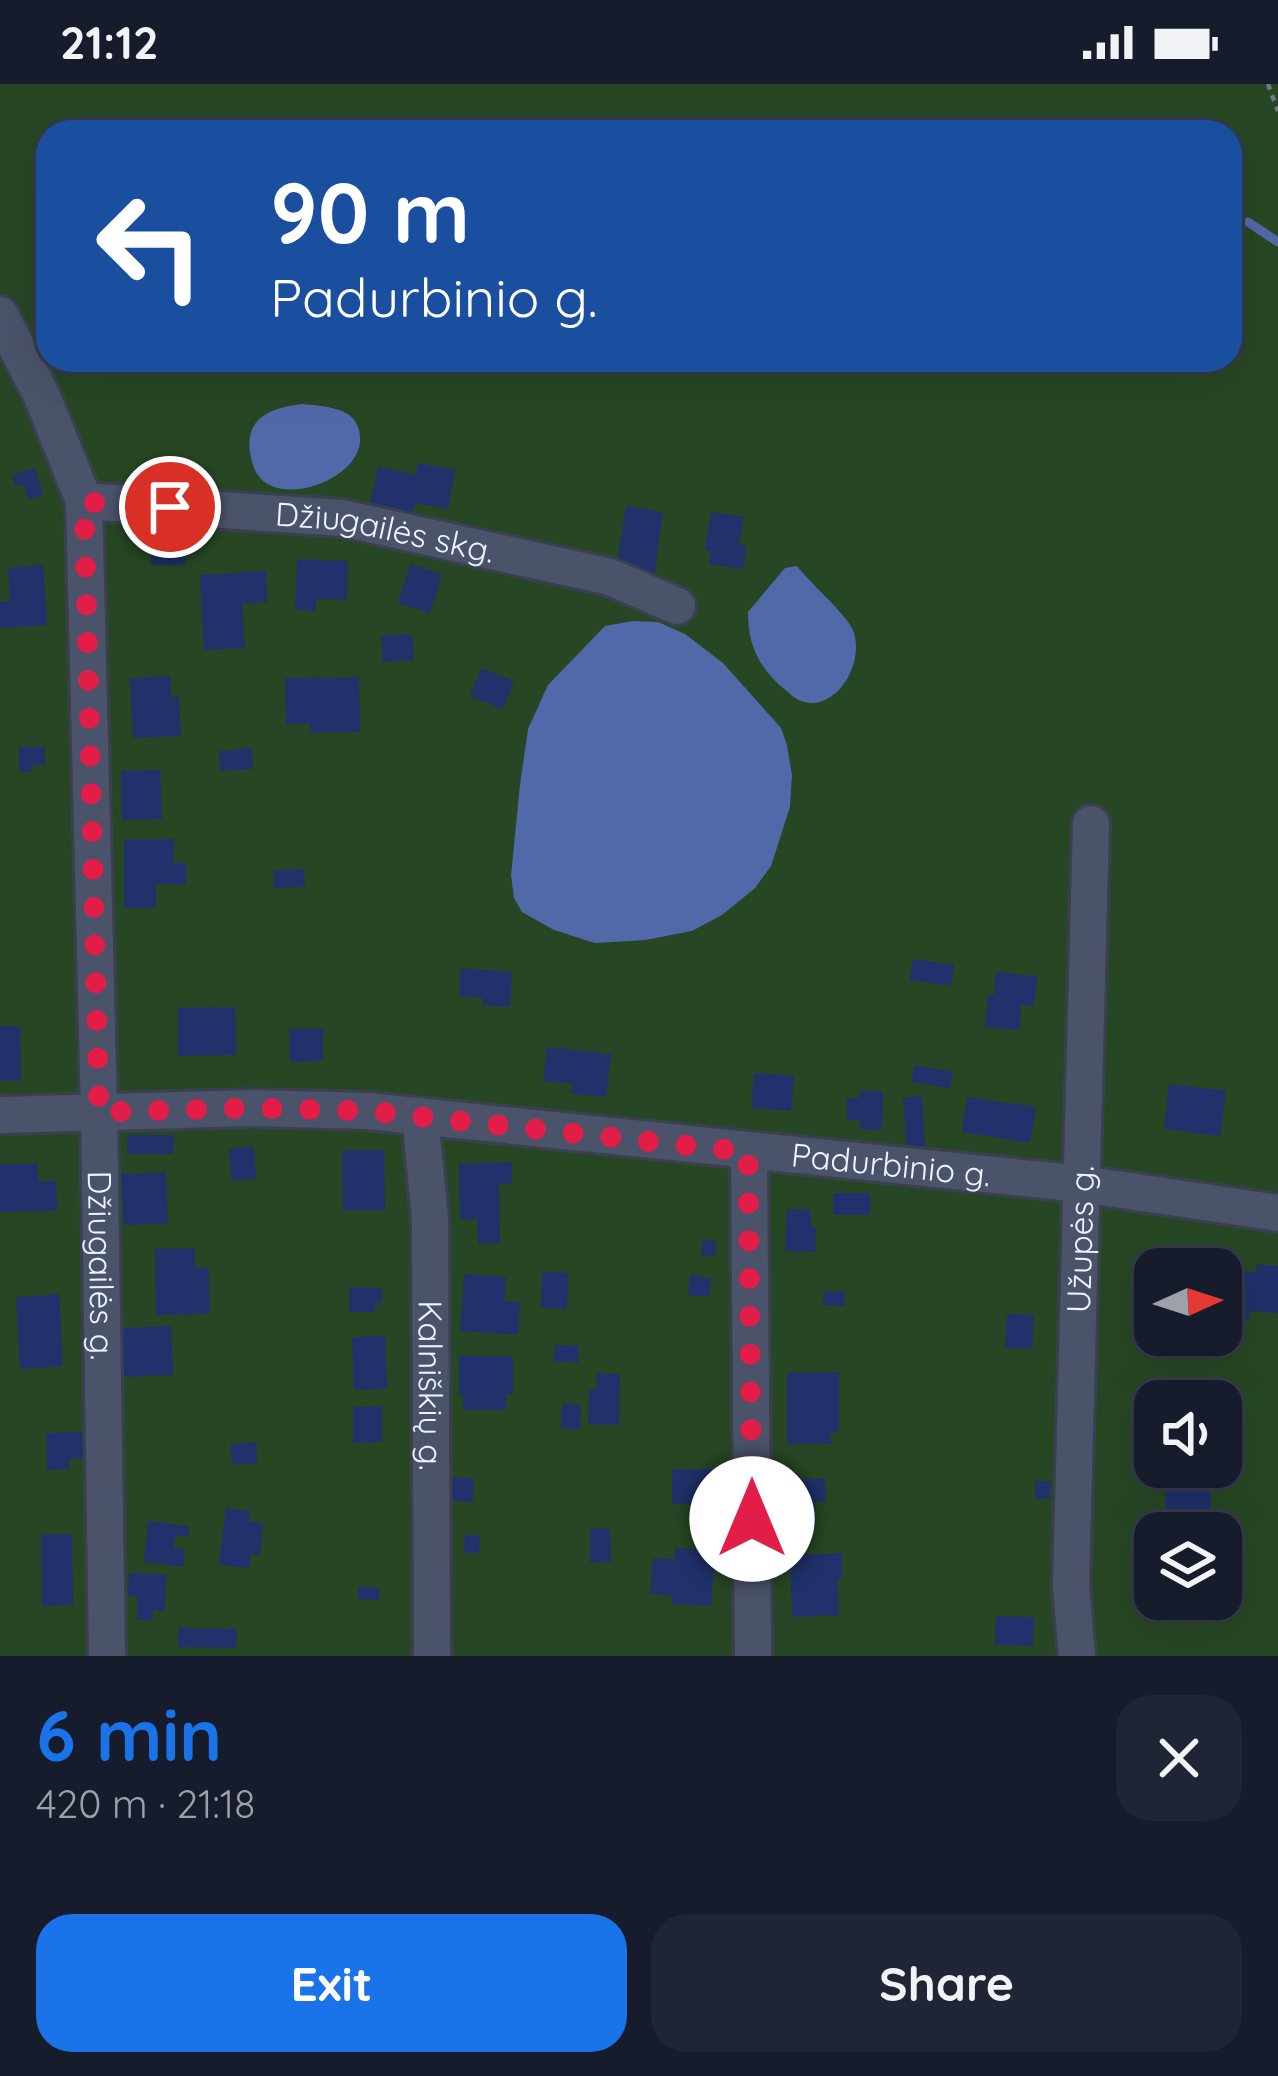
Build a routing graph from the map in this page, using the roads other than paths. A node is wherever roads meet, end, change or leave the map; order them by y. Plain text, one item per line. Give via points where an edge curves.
1 (0, 315) edge
2 (84, 502) junction
3 (677, 605) dead end
4 (1091, 824) dead end
5 (99, 1112) junction
6 (0, 1115) edge
7 (420, 1116) junction
8 (748, 1152) junction
9 (1082, 1184) junction
10 (1278, 1213) edge
11 (107, 1656) edge
12 (432, 1656) edge
13 (753, 1656) edge
14 (1076, 1656) edge

1 - 2 street, Džiugailės g.
2 - 3 street, Džiugailės skg. via 343,518 610,577
2 - 5 street, Džiugailės g.
4 - 9 street, Užupės g.
5 - 6 street, Padurbinio g.
5 - 7 street, Padurbinio g.
5 - 11 street, Džiugailės g.
7 - 8 street, Padurbinio g.
7 - 12 street, Kalniškių g. via 430,1219
8 - 9 street, Padurbinio g.
8 - 13 street
9 - 10 street, Padurbinio g.
9 - 14 street, Užupės g.

